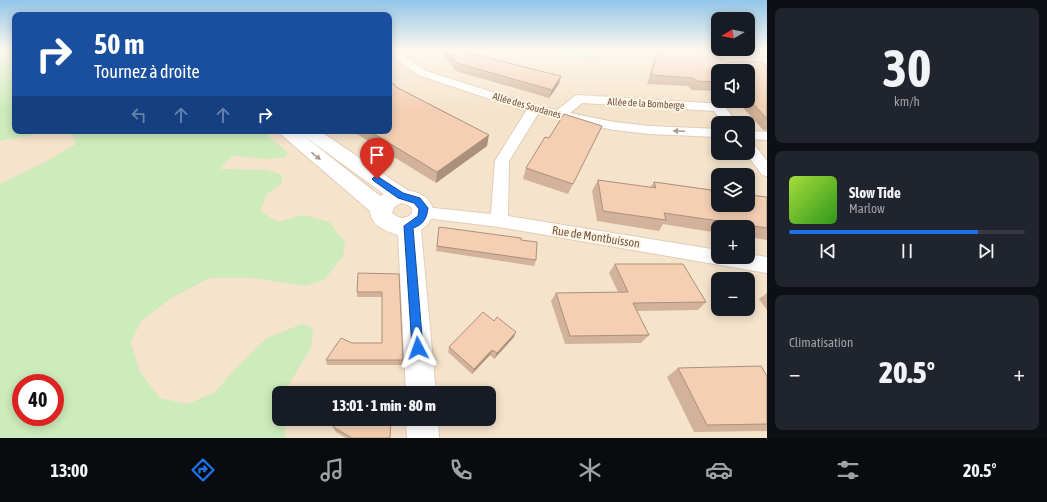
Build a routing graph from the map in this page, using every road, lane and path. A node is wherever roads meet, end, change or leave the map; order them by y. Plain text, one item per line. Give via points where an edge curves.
1 (418, 70) edge
2 (534, 109) junction
3 (560, 114) junction
4 (725, 116) edge
5 (711, 133) edge
6 (290, 134) edge
7 (312, 134) edge
8 (755, 135) edge
9 (767, 136) edge
10 (755, 155) edge
11 (352, 162) junction
12 (336, 171) junction
13 (767, 171) edge
14 (401, 196) junction
15 (381, 208) junction
16 (416, 219) junction
17 (499, 221) junction
18 (767, 265) edge
19 (420, 386) edge
20 (422, 426) edge
21 (423, 438) edge

1 - 2 street, Allée des Soudanes
2 - 3 street, Allée des Soudanes
2 - 17 street via 502,161
3 - 4 street, Allée de la Bomberge via 579,99 718,107
5 -> 3 street, Allée des Soudanes via 614,126
6 -> 12 street
7 - 11 street
8 - 9 street
10 - 13 street
11 - 12 street
11 - 14 street
12 - 15 street
14 - 15 street via 386,201
14 - 16 street via 417,200 421,204
15 - 16 street via 381,213 388,222 401,226
16 - 17 street, Rue de Montbuisson
16 - 19 street
17 - 18 street, Rue de Montbuisson
20 - 21 street

